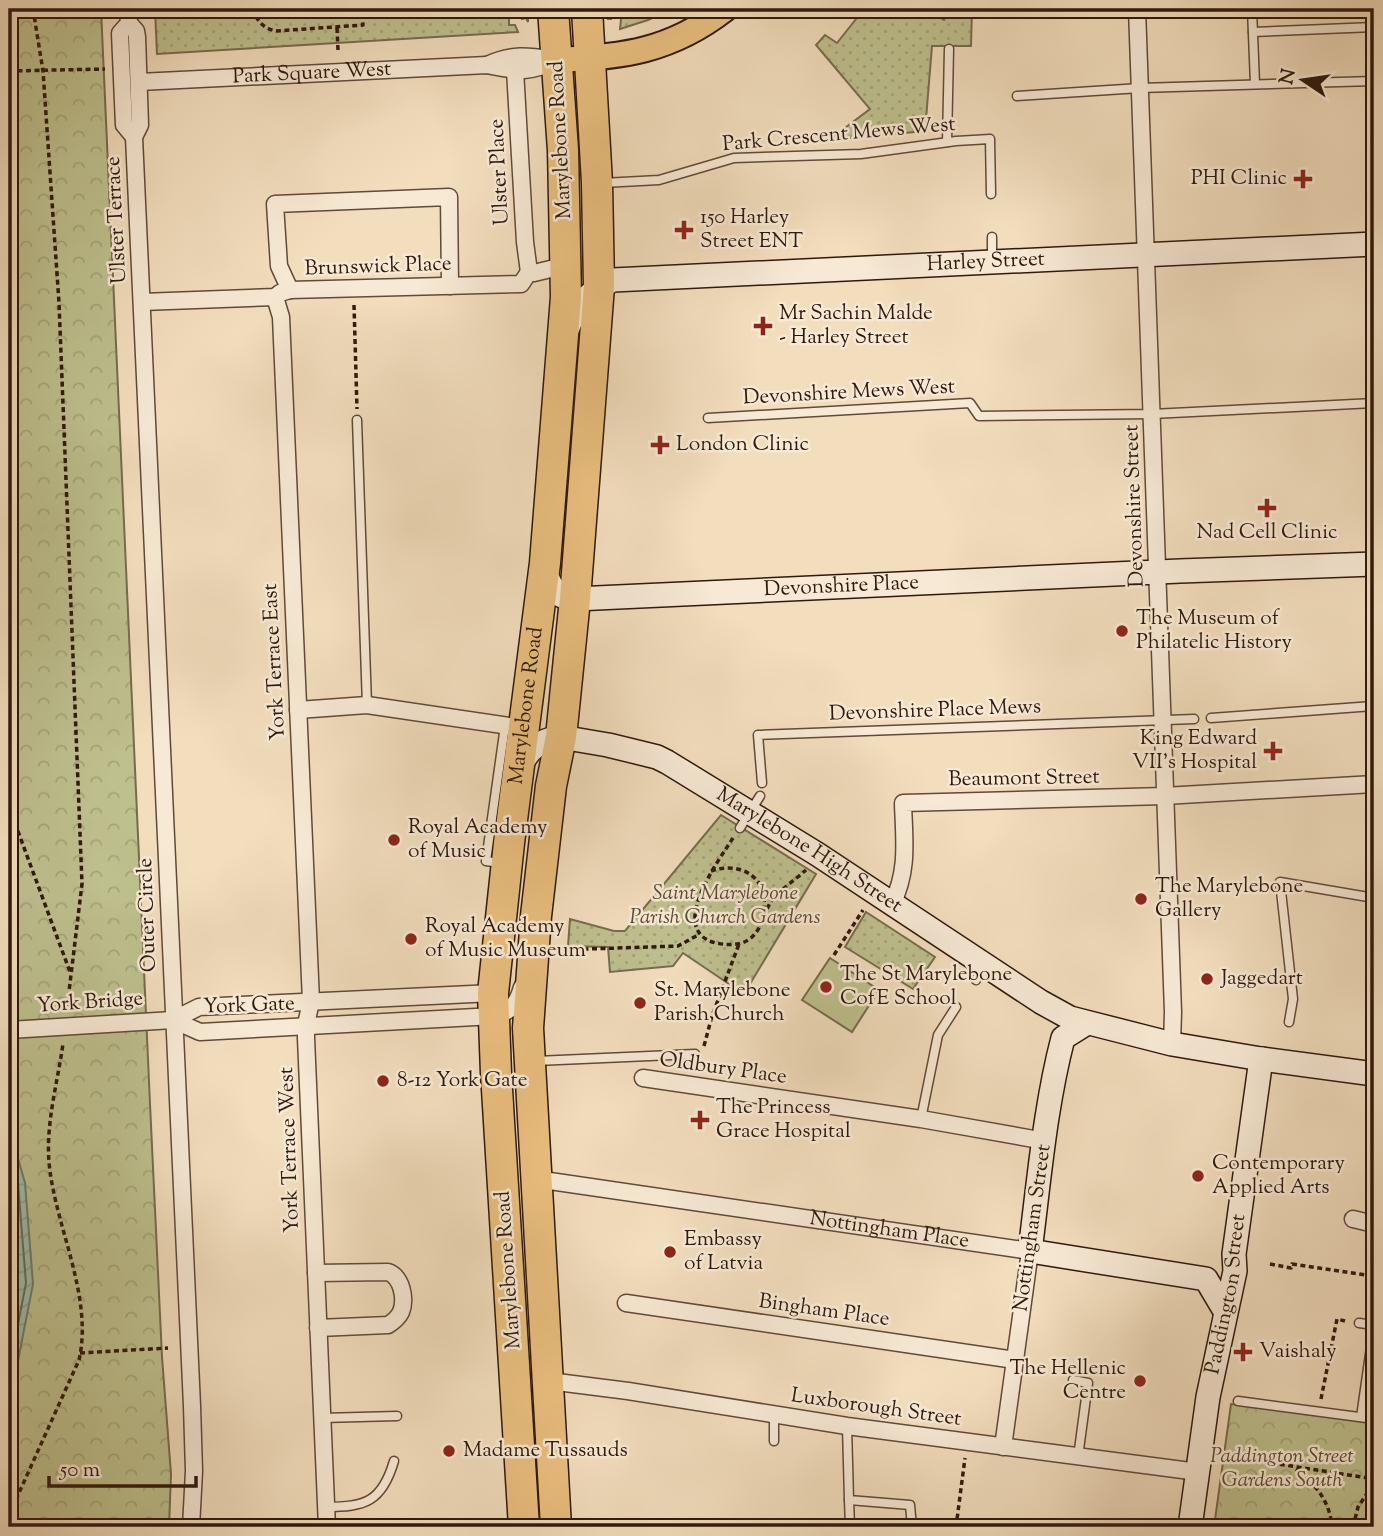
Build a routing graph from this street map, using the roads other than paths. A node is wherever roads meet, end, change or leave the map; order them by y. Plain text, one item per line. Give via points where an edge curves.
1 (553, 9) edge
2 (587, 9) edge
3 (725, 9) edge
4 (1137, 9) edge
5 (1252, 9) edge
6 (129, 16) edge
7 (1374, 27) edge
8 (1253, 32) junction
9 (949, 48) dead end
10 (591, 59) junction
11 (557, 60) junction
12 (487, 65) junction
13 (515, 70) junction
14 (1374, 80) edge
15 (139, 82) junction
16 (1255, 84) junction
17 (1140, 89) junction
18 (1017, 96) dead end
19 (134, 137) junction
20 (947, 142) junction
21 (597, 183) junction
22 (991, 194) dead end
23 (1374, 244) edge
24 (1146, 255) junction
25 (567, 265) junction
26 (529, 272) junction
27 (450, 286) junction
28 (599, 286) junction
29 (282, 294) junction
30 (142, 302) junction
31 (563, 340) junction
32 (1374, 403) edge
33 (1152, 414) junction
34 (708, 418) dead end
35 (357, 421) road end
36 (545, 563) junction
37 (1374, 564) edge
38 (1159, 572) junction
39 (575, 599) junction
40 (367, 705) junction
41 (1373, 706) edge
42 (298, 710) junction
43 (1211, 718) dead end
44 (1194, 719) dead end
45 (1162, 720) junction
46 (514, 727) junction
47 (561, 737) junction
48 (517, 775) junction
49 (762, 783) dead end
50 (1374, 784) edge
51 (1164, 796) junction
52 (506, 864) junction
53 (1374, 898) edge
54 (892, 904) junction
55 (536, 916) junction
56 (311, 1001) junction
57 (1041, 1002) junction
58 (493, 1004) junction
59 (956, 1007) dead end
60 (173, 1020) junction
61 (1289, 1022) dead end
62 (1087, 1023) junction
63 (306, 1025) junction
64 (9, 1030) edge
65 (1063, 1038) junction
66 (1172, 1044) junction
67 (699, 1053) road end
68 (1253, 1058) junction
69 (530, 1062) junction
70 (1374, 1074) edge
71 (643, 1078) dead end
72 (921, 1119) junction
73 (1045, 1141) junction
74 (536, 1179) junction
75 (1353, 1219) dead end
76 (1374, 1224) edge
77 (1030, 1251) junction
78 (1234, 1254) junction
79 (316, 1273) junction
80 (1206, 1279) junction
81 (626, 1303) dead end
82 (1225, 1311) junction
83 (1362, 1324) road end
84 (1374, 1326) edge
85 (318, 1328) junction
86 (1016, 1360) junction
87 (1073, 1380) dead end
88 (550, 1381) junction
89 (1238, 1401) dead end
90 (774, 1414) junction
91 (397, 1416) dead end
92 (1361, 1417) junction
93 (322, 1418) junction
94 (1374, 1419) edge
95 (847, 1426) junction
96 (774, 1441) dead end
97 (1003, 1447) junction
98 (1078, 1457) junction
99 (394, 1461) dead end
100 (1198, 1472) junction
101 (849, 1500) junction
102 (326, 1507) junction
103 (191, 1527) edge
104 (327, 1527) edge
105 (524, 1527) edge
106 (556, 1527) edge
107 (850, 1527) edge
108 (912, 1527) edge
109 (1190, 1527) edge

1 - 11 highway, Marylebone Road
2 - 10 highway, Marylebone Road
3 - 10 main road, Park Square West via 681,36 650,48
4 - 17 street, Devonshire Street
5 - 8 lane
6 - 15 street via 136,31
6 - 19 street, Ulster Terrace via 120,33 123,112 124,125
7 - 8 lane
8 - 16 lane
9 - 20 lane
10 - 11 main road, Park Square West
10 - 21 highway, Marylebone Road
11 - 12 street, Park Square West via 526,55
11 - 13 street, Park Square West via 536,70
11 - 25 highway, Marylebone Road
12 - 13 street, Park Square West
12 - 15 street, Park Square West
13 - 26 street, Ulster Place
14 - 16 lane
15 - 19 street, Ulster Terrace via 140,125
16 - 17 lane
17 - 18 lane
17 - 24 street, Devonshire Street
19 - 30 street, Ulster Terrace
20 - 21 lane, Park Crescent Mews West via 861,154 734,158 659,180
20 - 22 lane, Park Crescent Mews West via 990,139
21 - 28 highway, Marylebone Road
23 - 24 street, Harley Street
24 - 28 street, Harley Street via 992,249 613,280
24 - 33 street, Devonshire Street
25 - 26 street, Brunswick Place
25 - 31 highway, Marylebone Road
26 - 27 street, Brunswick Place via 521,284
27 - 29 street, Brunswick Place
27 - 29 street, York Terrace East via 449,197 275,204
28 - 31 street via 578,308
28 - 39 highway, Marylebone Road
29 - 30 street, Brunswick Place
29 - 42 street, York Terrace East
30 - 60 street, Outer Circle
31 - 36 highway, Marylebone Road
32 - 33 lane
33 - 34 lane, Devonshire Mews West via 979,416 970,403
33 - 38 street, Devonshire Street
35 - 40 lane
36 - 39 street via 555,591
36 - 46 highway, Marylebone Road
37 - 38 street, Devonshire Place
38 - 39 street, Devonshire Place
38 - 45 street, Devonshire Street
39 - 47 highway, Marylebone Road
40 - 42 street
40 - 46 street
41 - 43 lane
42 - 56 street, York Terrace East
44 - 45 lane
45 - 49 lane, Devonshire Place Mews via 758,735
45 - 51 street, Devonshire Street
46 - 48 highway, Marylebone Road
46 - 52 lane via 486,862
47 - 48 street via 535,745
47 - 54 street, Marylebone High Street via 657,757 750,812 813,862
47 - 55 highway, Marylebone Road
48 - 52 highway, Marylebone Road
50 - 51 street, Beaumont Street
51 - 54 street, Beaumont Street via 903,803 904,872
51 - 66 street, Devonshire Street
52 - 58 highway, Marylebone Road
53 - 61 lane via 1280,882 1293,999
54 - 57 street, Marylebone High Street via 980,973
55 - 58 street via 522,991 503,1014
55 - 69 highway, Marylebone Road
56 - 58 street, York Gate
56 - 60 street, York Gate via 199,1007
56 - 63 street, York Terrace East
57 - 62 street, Marylebone High Street
57 - 65 street, Marylebone High Street
58 - 63 street, York Gate
58 - 105 highway, Marylebone Road
59 - 72 lane via 938,1035
60 - 63 street, York Gate via 200,1032
60 - 64 street, York Bridge
60 - 103 street, Outer Circle via 192,1412
62 - 65 street
62 - 66 street, Marylebone High Street
63 - 79 street, York Terrace West
65 - 73 street, Nottingham Street
66 - 68 street, Marylebone High Street
67 - 69 lane
68 - 70 street, Marylebone High Street
68 - 78 street, Paddington Street
69 - 74 highway, Marylebone Road
71 - 72 street, Oldbury Place
72 - 73 street, Oldbury Place
73 - 77 street, Nottingham Street
74 - 77 street, Nottingham Place
74 - 88 highway, Marylebone Road
75 - 76 street
77 - 80 street, Nottingham Place
77 - 86 street, Nottingham Street
78 - 80 street
78 - 82 street, Paddington Street via 1233,1283
79 - 85 street, York Terrace West
79 - 85 street via 395,1274 402,1301 401,1312 388,1325
80 - 82 street
81 - 86 street, Bingham Place
82 - 100 street, Paddington Street
83 - 84 lane
84 - 92 lane
85 - 93 street, York Terrace West
86 - 97 street, Nottingham Street
87 - 98 lane via 1088,1382
88 - 90 street, Luxborough Street
88 - 106 highway, Marylebone Road
89 - 92 lane
90 - 95 street, Luxborough Street
90 - 96 lane
91 - 93 lane
92 - 94 lane
93 - 102 street, York Terrace West
95 - 97 street, Luxborough Street
95 - 101 lane
97 - 98 street, Luxborough Street
98 - 100 street, Luxborough Street
99 - 102 lane via 383,1487 369,1501
100 - 109 street, Paddington Street
101 - 107 lane
101 - 108 lane via 909,1505
102 - 104 street, York Terrace West

